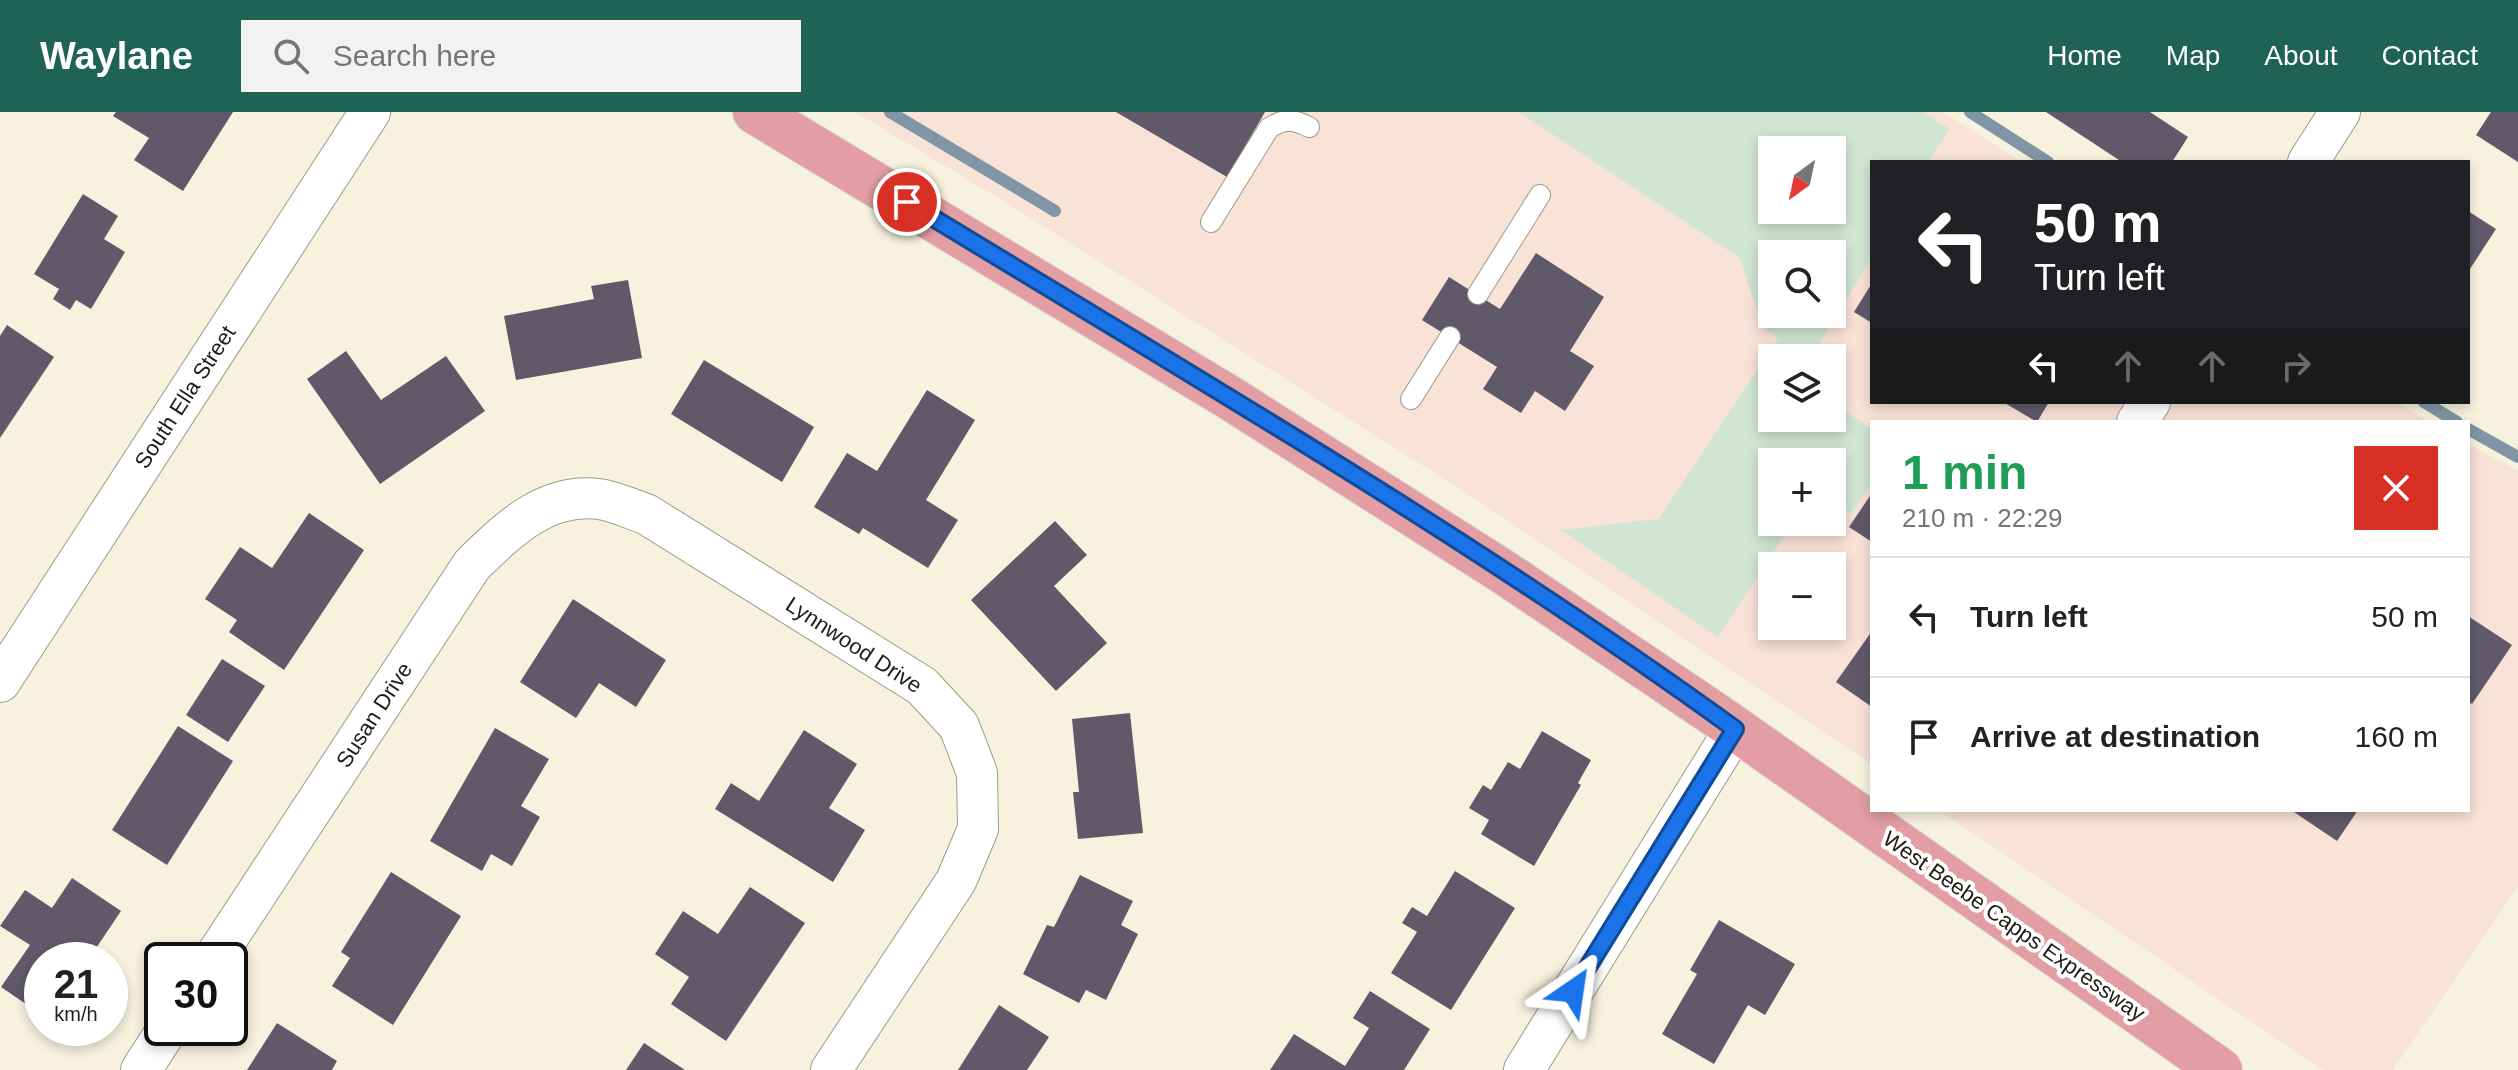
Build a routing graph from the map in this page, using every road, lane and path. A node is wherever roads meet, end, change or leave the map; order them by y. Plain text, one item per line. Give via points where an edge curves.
1 (370, 112) edge
2 (755, 112) edge
3 (2340, 112) edge
4 (1309, 127) dead end
5 (2309, 160) edge
6 (1540, 195) dead end
7 (1211, 222) dead end
8 (1478, 294) dead end
9 (1450, 337) dead end
10 (1411, 399) dead end
11 (562, 500) joint
12 (0, 682) edge
13 (1735, 729) junction
14 (1879, 819) edge
15 (225, 942) edge
16 (156, 1046) edge
17 (141, 1070) edge
18 (831, 1070) edge
19 (1524, 1070) edge
20 (2220, 1070) edge

1 - 12 street, South Ella Street
2 - 13 main road, West Beebe Capps Expressway via 1348,472
3 - 5 street
4 - 7 lane via 1281,120 1269,128
6 - 8 lane
9 - 10 lane
11 - 15 street, Susan Drive via 514,523 472,565
11 - 18 street, Lynnwood Drive via 599,499 646,514 922,686 959,726 977,773 978,829 956,881
13 - 14 main road, West Beebe Capps Expressway
13 - 19 street
14 - 20 main road, West Beebe Capps Expressway
16 - 17 street

